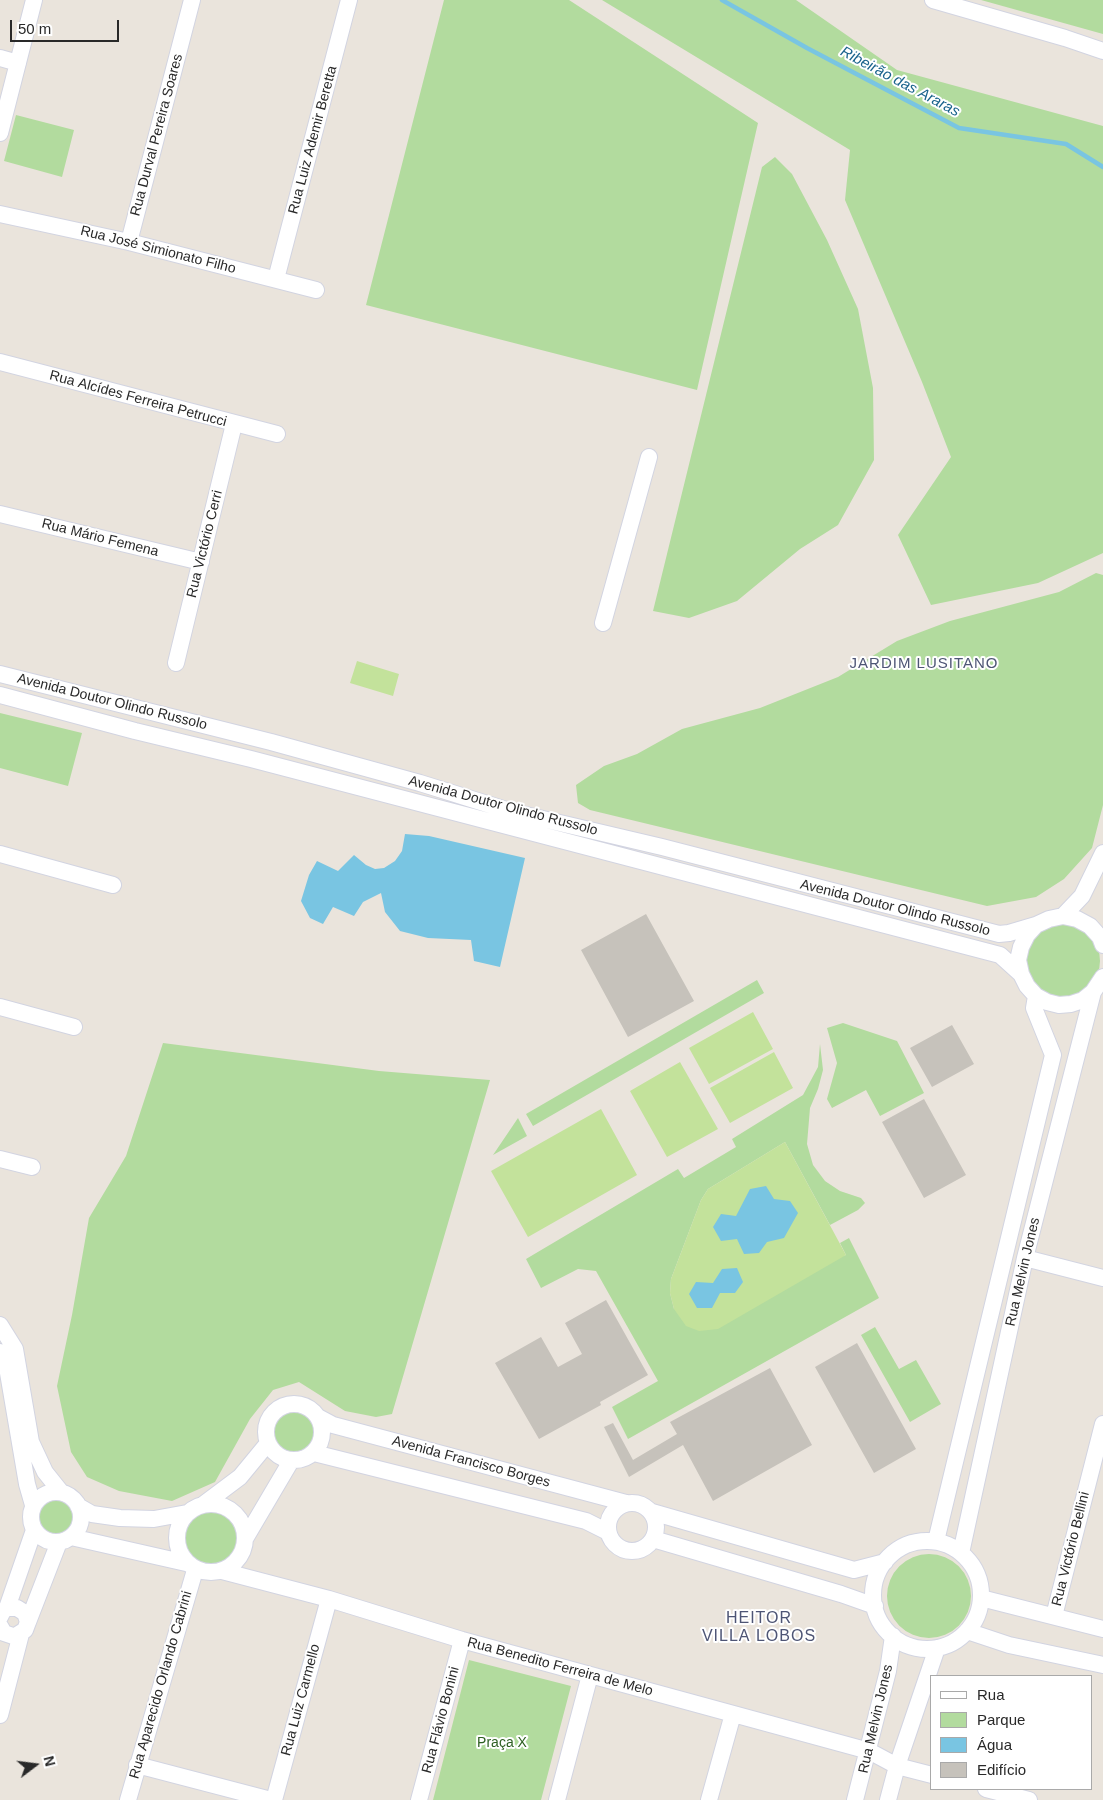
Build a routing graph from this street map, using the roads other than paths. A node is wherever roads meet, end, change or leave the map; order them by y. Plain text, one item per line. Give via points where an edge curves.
1 (34, 0) edge
2 (192, 0) edge
3 (349, 0) edge
4 (933, 0) edge
5 (1103, 51) edge
6 (0, 58) edge
7 (18, 63) junction
8 (0, 133) edge
9 (0, 214) edge
10 (129, 242) junction
11 (276, 279) junction
12 (316, 290) dead end
13 (0, 362) edge
14 (234, 424) junction
15 (277, 434) dead end
16 (649, 457) dead end
17 (0, 514) edge
18 (201, 562) junction
19 (603, 623) dead end
20 (176, 664) dead end
21 (0, 674) edge
22 (0, 695) edge
23 (263, 740) junction
24 (258, 761) junction
25 (420, 783) junction
26 (414, 802) junction
27 (1103, 853) edge
28 (0, 854) edge
29 (113, 885) dead end
30 (1063, 916) junction
31 (1036, 925) junction
32 (1103, 945) edge
33 (1021, 974) junction
34 (1103, 977) edge
35 (1093, 992) junction
36 (1036, 996) junction
37 (0, 1007) edge
38 (74, 1027) dead end
39 (0, 1159) edge
40 (32, 1167) dead end
41 (1025, 1258) junction
42 (1103, 1278) edge
43 (0, 1326) edge
44 (0, 1352) edge
45 (16, 1390) junction
46 (318, 1417) junction
47 (1103, 1424) edge
48 (268, 1443) junction
49 (314, 1453) junction
50 (291, 1461) junction
51 (61, 1492) junction
52 (626, 1503) junction
53 (204, 1504) junction
54 (33, 1505) junction
55 (78, 1506) junction
56 (187, 1512) junction
57 (652, 1512) junction
58 (34, 1530) junction
59 (608, 1532) junction
60 (65, 1539) junction
61 (245, 1539) junction
62 (653, 1540) junction
63 (936, 1541) junction
64 (961, 1553) junction
65 (885, 1562) junction
66 (191, 1566) junction
67 (222, 1571) junction
68 (981, 1598) junction
69 (329, 1599) junction
70 (875, 1606) junction
71 (1054, 1616) junction
72 (2, 1623) edge
73 (25, 1628) junction
74 (1103, 1629) edge
75 (967, 1631) junction
76 (893, 1636) junction
77 (462, 1640) junction
78 (938, 1648) junction
79 (1103, 1666) edge
80 (590, 1675) junction
81 (733, 1714) junction
82 (0, 1715) edge
83 (869, 1752) junction
84 (137, 1765) junction
85 (897, 1766) junction
86 (930, 1774) edge
87 (990, 1790) edge
88 (128, 1800) edge
89 (273, 1800) edge
90 (419, 1800) edge
91 (557, 1800) edge
92 (709, 1800) edge
93 (855, 1800) edge
94 (888, 1800) edge
95 (1029, 1800) edge

1 - 7 street
2 - 10 street, Rua Durval Pereira Soares
3 - 11 street, Rua Luiz Ademir Beretta
4 - 5 street
6 - 7 street
7 - 8 street
9 - 10 street, Rua José Simionato Filho
10 - 11 street, Rua José Simionato Filho
11 - 12 street, Rua José Simionato Filho
13 - 14 street, Rua Alcídes Ferreira Petrucci
14 - 15 street, Rua Alcídes Ferreira Petrucci
14 - 18 street, Rua Victório Cerri
16 - 19 street
17 - 18 street, Rua Mário Femena
18 - 20 street, Rua Victório Cerri
21 - 23 street, Avenida Doutor Olindo Russolo
22 - 24 street, Avenida Doutor Olindo Russolo
23 - 24 street
23 - 25 street, Avenida Doutor Olindo Russolo
24 - 26 street, Avenida Doutor Olindo Russolo
25 - 26 street
25 - 31 street, Avenida Doutor Olindo Russolo via 513,812 999,934
26 - 33 street, Avenida Doutor Olindo Russolo via 1000,956
27 - 30 street via 1082,896
28 - 29 street
30 - 31 street, Avenida Doutor Olindo Russolo
30 - 32 street via 1090,926
31 - 33 street via 1026,935 1021,947 1018,960
33 - 36 street, Avenida Doutor Olindo Russolo via 1026,986
34 - 35 street
35 - 36 street via 1083,1000 1065,1004 1047,1002
35 - 41 street, Rua Melvin Jones
36 - 63 street, Rua Melvin Jones via 1034,1008 1053,1056
37 - 38 street
39 - 40 street
41 - 42 street
41 - 64 street, Rua Melvin Jones
43 - 45 street via 15,1349
44 - 45 street
45 - 51 street via 31,1442 45,1472
45 - 54 street via 27,1484
46 - 48 street via 304,1405 285,1405 271,1416 267,1425
46 - 49 street via 322,1436
46 - 52 street, Avenida Francisco Borges via 333,1425
47 - 71 street, Rua Victório Bellini
48 - 50 street via 277,1455
48 - 53 street via 240,1477
49 - 50 street
49 - 59 street, Avenida Francisco Borges via 586,1521
50 - 61 street
51 - 54 street via 46,1493
51 - 55 street via 68,1494
52 - 57 street via 640,1504
52 - 59 street via 610,1517
53 - 56 street
53 - 61 street via 224,1506 233,1512 244,1529
54 - 58 street via 30,1513
55 - 56 street via 92,1514 120,1518 154,1519
55 - 60 street via 81,1514 77,1530
56 - 66 street via 180,1521 176,1537 180,1554
57 - 62 street via 656,1526
57 - 65 street via 854,1570
58 - 60 street via 45,1540
58 - 72 street
59 - 62 street via 615,1544 628,1551 642,1549
60 - 66 street
60 - 73 street
61 - 67 street via 239,1559
62 - 70 street
63 - 64 street
63 - 65 street via 907,1544
64 - 68 street via 976,1573
65 - 70 street via 873,1591
66 - 67 street via 204,1572
66 - 84 street, Rua Aparecido Orlando Cabrini
67 - 69 street, Rua Benedito Ferreira de Melo
68 - 71 street
68 - 75 street via 979,1610
69 - 77 street, Rua Benedito Ferreira de Melo
69 - 89 street, Rua Luiz Carmello
70 - 76 street via 881,1623
71 - 74 street
72 - 73 street via 8,1635
72 - 73 street via 12,1607 25,1613
73 - 82 street
75 - 78 street
75 - 79 street via 1009,1645
76 - 78 street via 906,1645
76 - 83 street, Rua Melvin Jones
77 - 80 street, Rua Benedito Ferreira de Melo
77 - 90 street, Rua Flávio Bonini
78 - 85 street
80 - 81 street, Rua Benedito Ferreira de Melo
80 - 91 street
81 - 83 street, Rua Benedito Ferreira de Melo
81 - 92 street
83 - 85 street, Rua Benedito Ferreira de Melo
83 - 93 street, Rua Melvin Jones
84 - 88 street, Rua Aparecido Orlando Cabrini
84 - 89 street
85 - 86 street, Rua Benedito Ferreira de Melo
85 - 94 street
87 - 95 street

